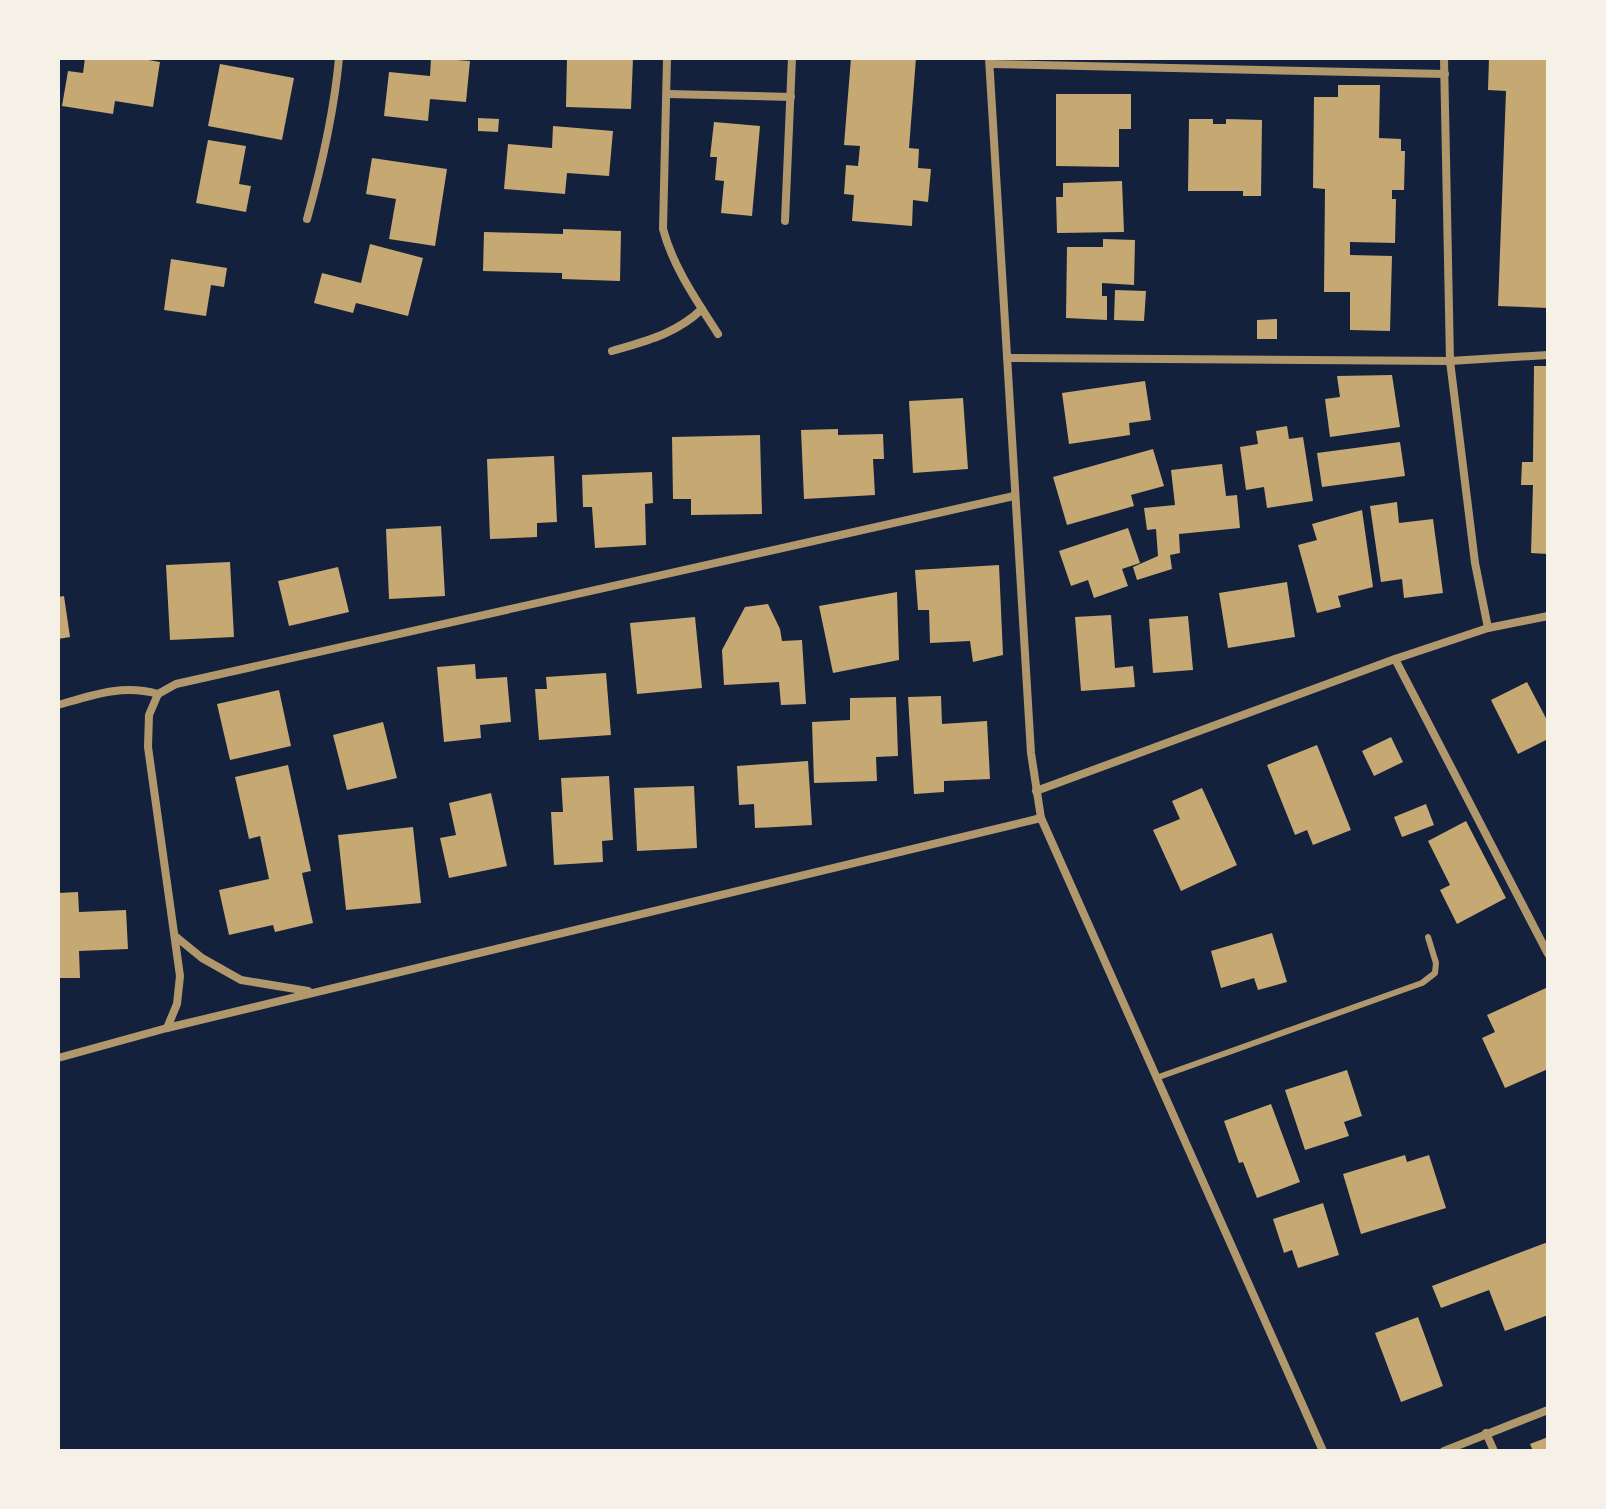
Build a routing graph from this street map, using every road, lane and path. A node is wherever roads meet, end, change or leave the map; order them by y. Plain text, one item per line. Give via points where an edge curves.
1 (339, 58) edge
2 (667, 58) edge
3 (792, 58) edge
4 (1444, 58) edge
5 (990, 61) edge
6 (1445, 74) junction
7 (668, 94) junction
8 (791, 97) junction
9 (307, 219) dead end
10 (785, 221) dead end
11 (702, 309) junction
12 (718, 334) dead end
13 (612, 351) dead end
14 (1548, 355) edge
15 (1007, 358) junction
16 (1450, 361) junction
17 (1014, 496) junction
18 (1548, 616) edge
19 (1488, 628) junction
20 (1395, 659) junction
21 (158, 694) junction
22 (58, 705) edge
23 (1036, 791) junction
24 (1041, 818) junction
25 (175, 936) junction
26 (1428, 937) dead end
27 (1548, 954) edge
28 (315, 992) junction
29 (167, 1028) junction
30 (58, 1058) edge
31 (1156, 1078) junction
32 (1548, 1410) edge
33 (1486, 1433) junction
34 (1323, 1451) edge
35 (1444, 1451) edge
36 (1494, 1451) edge

1 - 9 street via 326,150
2 - 7 street
3 - 8 street
4 - 6 street
5 - 6 street
5 - 15 street
6 - 16 street
7 - 8 street
7 - 11 street via 663,229
8 - 10 street
11 - 12 street
11 - 13 street via 667,334
14 - 16 street
15 - 16 street
15 - 17 street
16 - 19 street
17 - 21 street via 176,684
17 - 23 street
18 - 19 street
19 - 20 street
20 - 23 street
20 - 27 street
21 - 22 street via 129,688
21 - 25 street via 149,715 148,747
23 - 24 street
24 - 28 street
24 - 31 street
25 - 28 street via 241,980
25 - 29 street via 180,976
26 - 31 lane via 1435,973 1422,983
28 - 29 street
29 - 30 street
31 - 34 street
32 - 33 street
33 - 35 street
33 - 36 street

